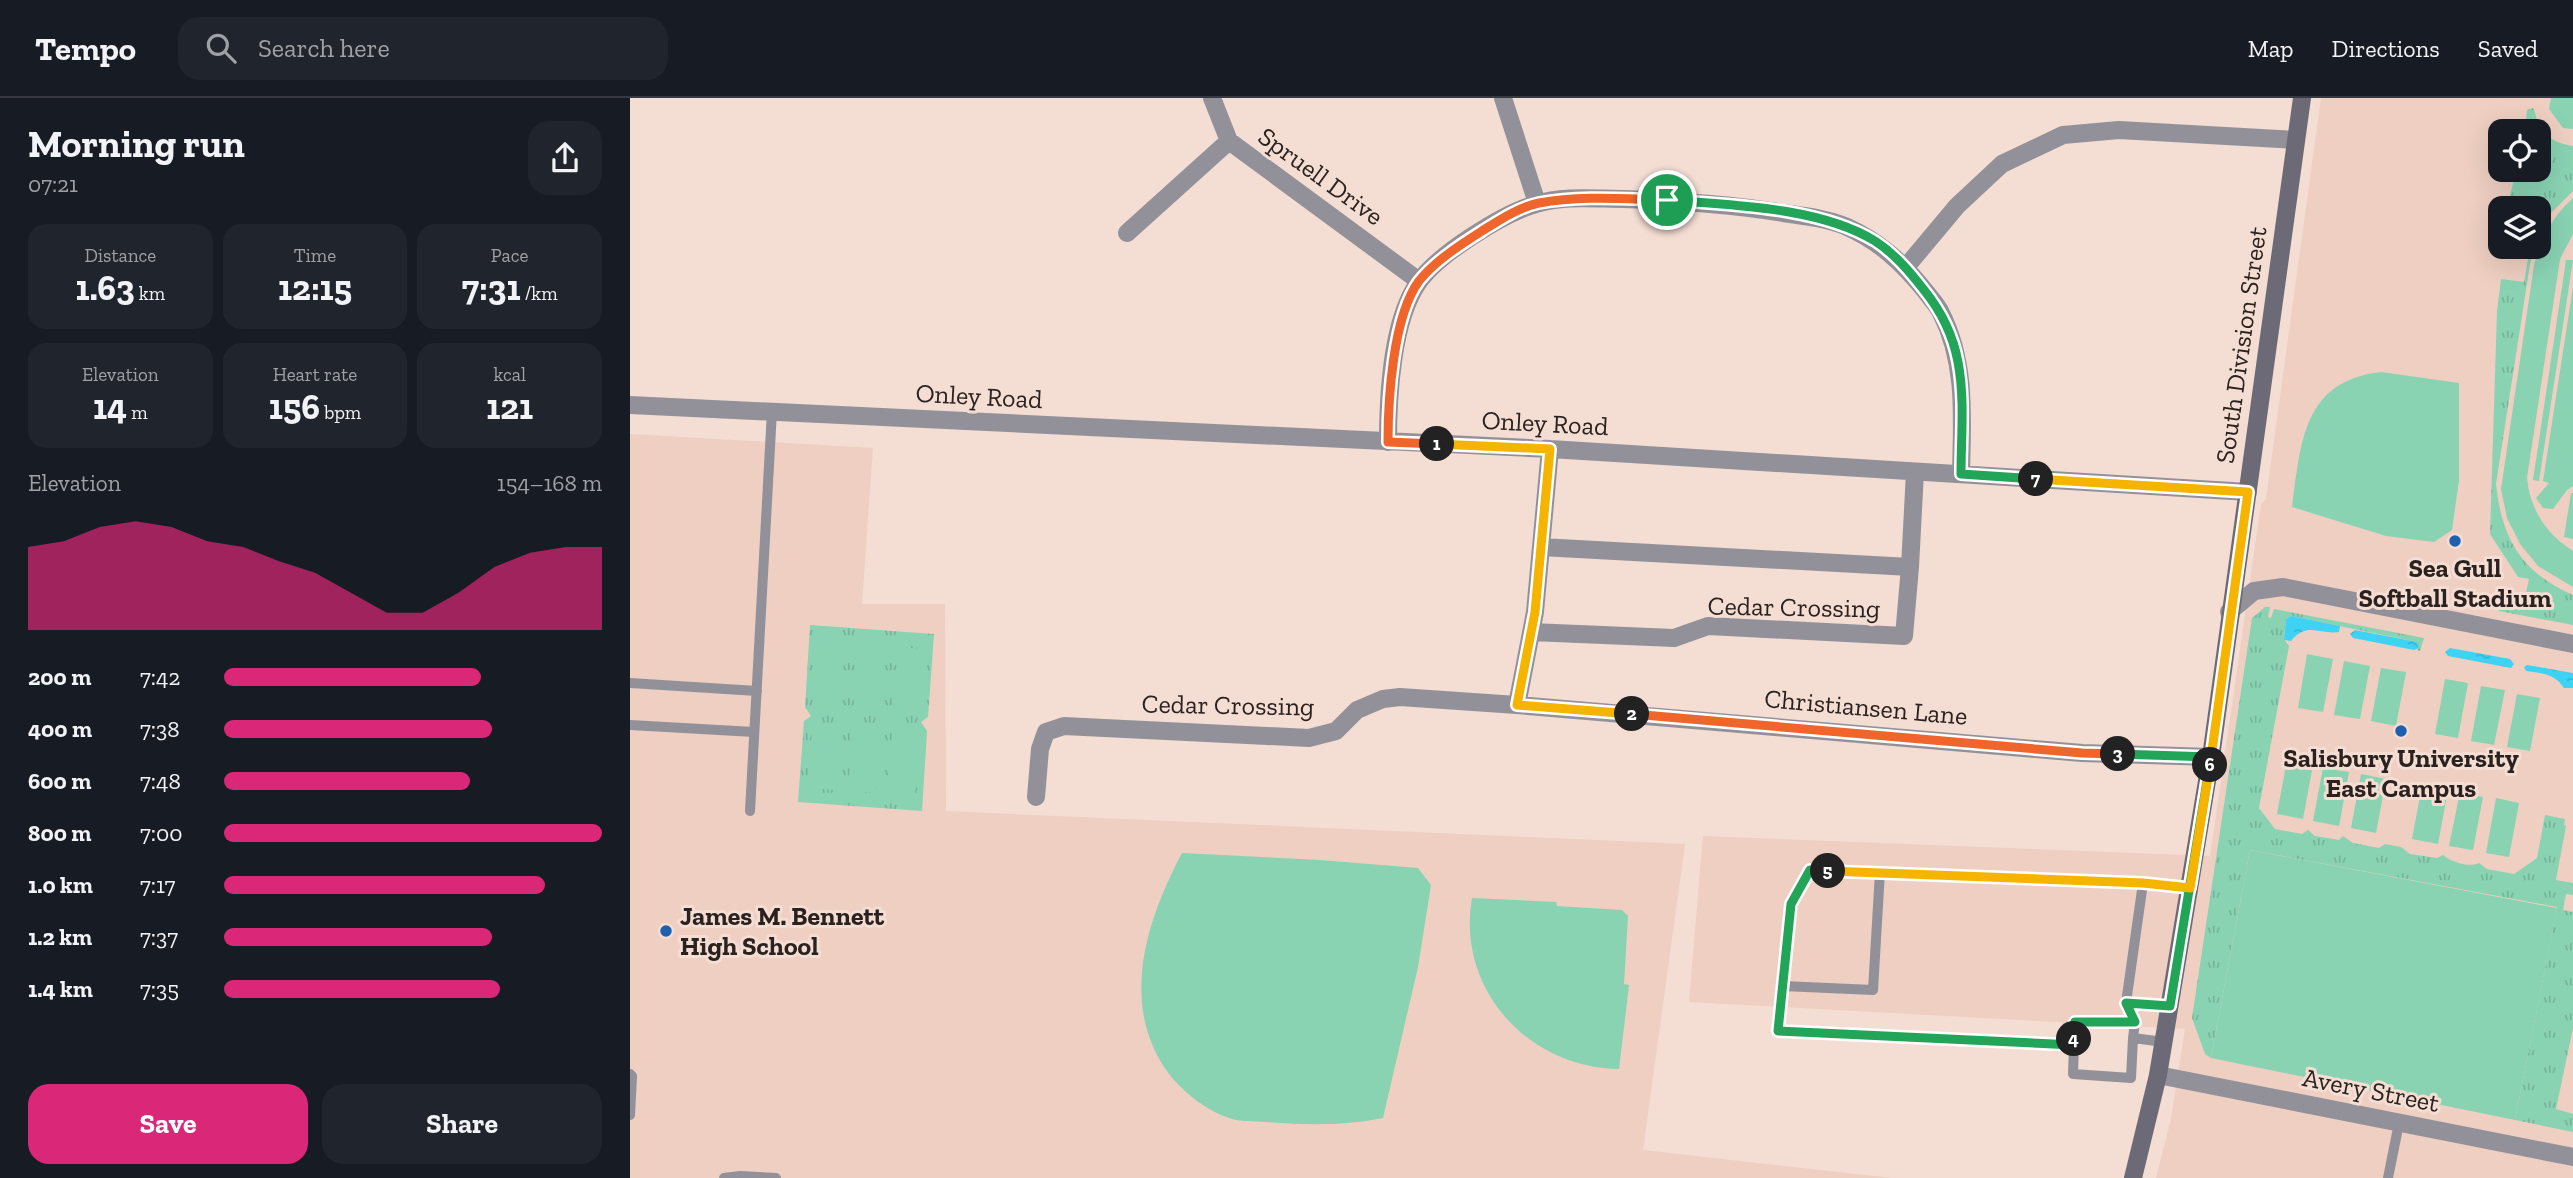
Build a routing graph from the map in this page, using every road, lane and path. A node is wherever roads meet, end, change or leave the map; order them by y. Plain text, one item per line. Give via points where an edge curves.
1 (1212, 98) edge
2 (1503, 98) edge
3 (2301, 98) edge
4 (2295, 140) junction
5 (1228, 141) junction
6 (1536, 203) junction
7 (1127, 233) dead end
8 (1906, 267) junction
9 (1419, 281) junction
10 (630, 405) edge
11 (772, 411) junction
12 (1388, 442) junction
13 (1550, 449) junction
14 (1915, 472) junction
15 (1961, 474) junction
16 (2248, 492) junction
17 (1541, 547) junction
18 (1910, 567) junction
19 (2230, 612) junction
20 (1531, 632) junction
21 (2573, 645) edge
22 (630, 683) edge
23 (757, 691) junction
24 (1517, 705) junction
25 (630, 725) edge
26 (754, 732) junction
27 (2211, 757) junction
28 (1036, 797) dead end
29 (750, 811) dead end
30 (1880, 872) junction
31 (2143, 883) junction
32 (2190, 888) junction
33 (1783, 986) junction
34 (2126, 1003) junction
35 (2170, 1006) junction
36 (2135, 1022) junction
37 (2133, 1038) junction
38 (2164, 1042) junction
39 (2074, 1045) junction
40 (630, 1074) edge
41 (2158, 1075) junction
42 (630, 1115) edge
43 (2399, 1123) junction
44 (2573, 1157) edge
45 (724, 1178) edge
46 (776, 1178) edge
47 (2133, 1178) edge
48 (2388, 1178) edge

1 - 5 street, Spruell Drive
2 - 6 street
3 - 4 street, South Division Street
4 - 8 street via 2119,130 2063,135 2002,164 1957,206
4 - 16 street, South Division Street
5 - 7 street
5 - 9 street, Spruell Drive
6 - 8 street via 1580,198 1667,200 1823,219 1876,242
6 - 9 street via 1462,244
8 - 15 street via 1941,312 1958,360
9 - 12 street via 1392,366
10 - 11 street, Onley Road
11 - 12 street, Onley Road
11 - 23 lane
12 - 13 street, Onley Road
13 - 14 street, Onley Road
13 - 17 street
14 - 15 street, Onley Road
14 - 18 street, Cedar Crossing
15 - 16 street, Onley Road
16 - 19 street, South Division Street
17 - 18 street, Cedar Crossing
17 - 20 street
18 - 20 street, Cedar Crossing via 1904,636 1708,626 1674,638
19 - 21 street via 2254,592 2283,587
19 - 27 street, South Division Street
20 - 24 street
22 - 23 lane
23 - 26 lane
24 - 27 street, Christiansen Lane via 2082,753
24 - 28 street, Cedar Crossing via 1382,699 1357,710 1336,731 1310,738 1064,726 1046,733
25 - 26 lane
26 - 29 lane
27 - 32 street, South Division Street
30 - 31 lane
30 - 33 lane via 1810,870 1791,904
30 - 33 lane via 1873,990
31 - 32 lane
31 - 34 lane
32 - 35 street, South Division Street
33 - 39 lane via 1778,1031
34 - 35 lane
34 - 36 lane
35 - 38 street, South Division Street
36 - 37 lane
36 - 39 lane via 2075,1022
37 - 38 lane
37 - 39 lane via 2131,1077 2073,1074
38 - 41 street, South Division Street
40 - 42 lane
41 - 43 street, Avery Street
41 - 47 street, South Division Street
43 - 44 street, Avery Street
43 - 48 lane
45 - 46 lane

